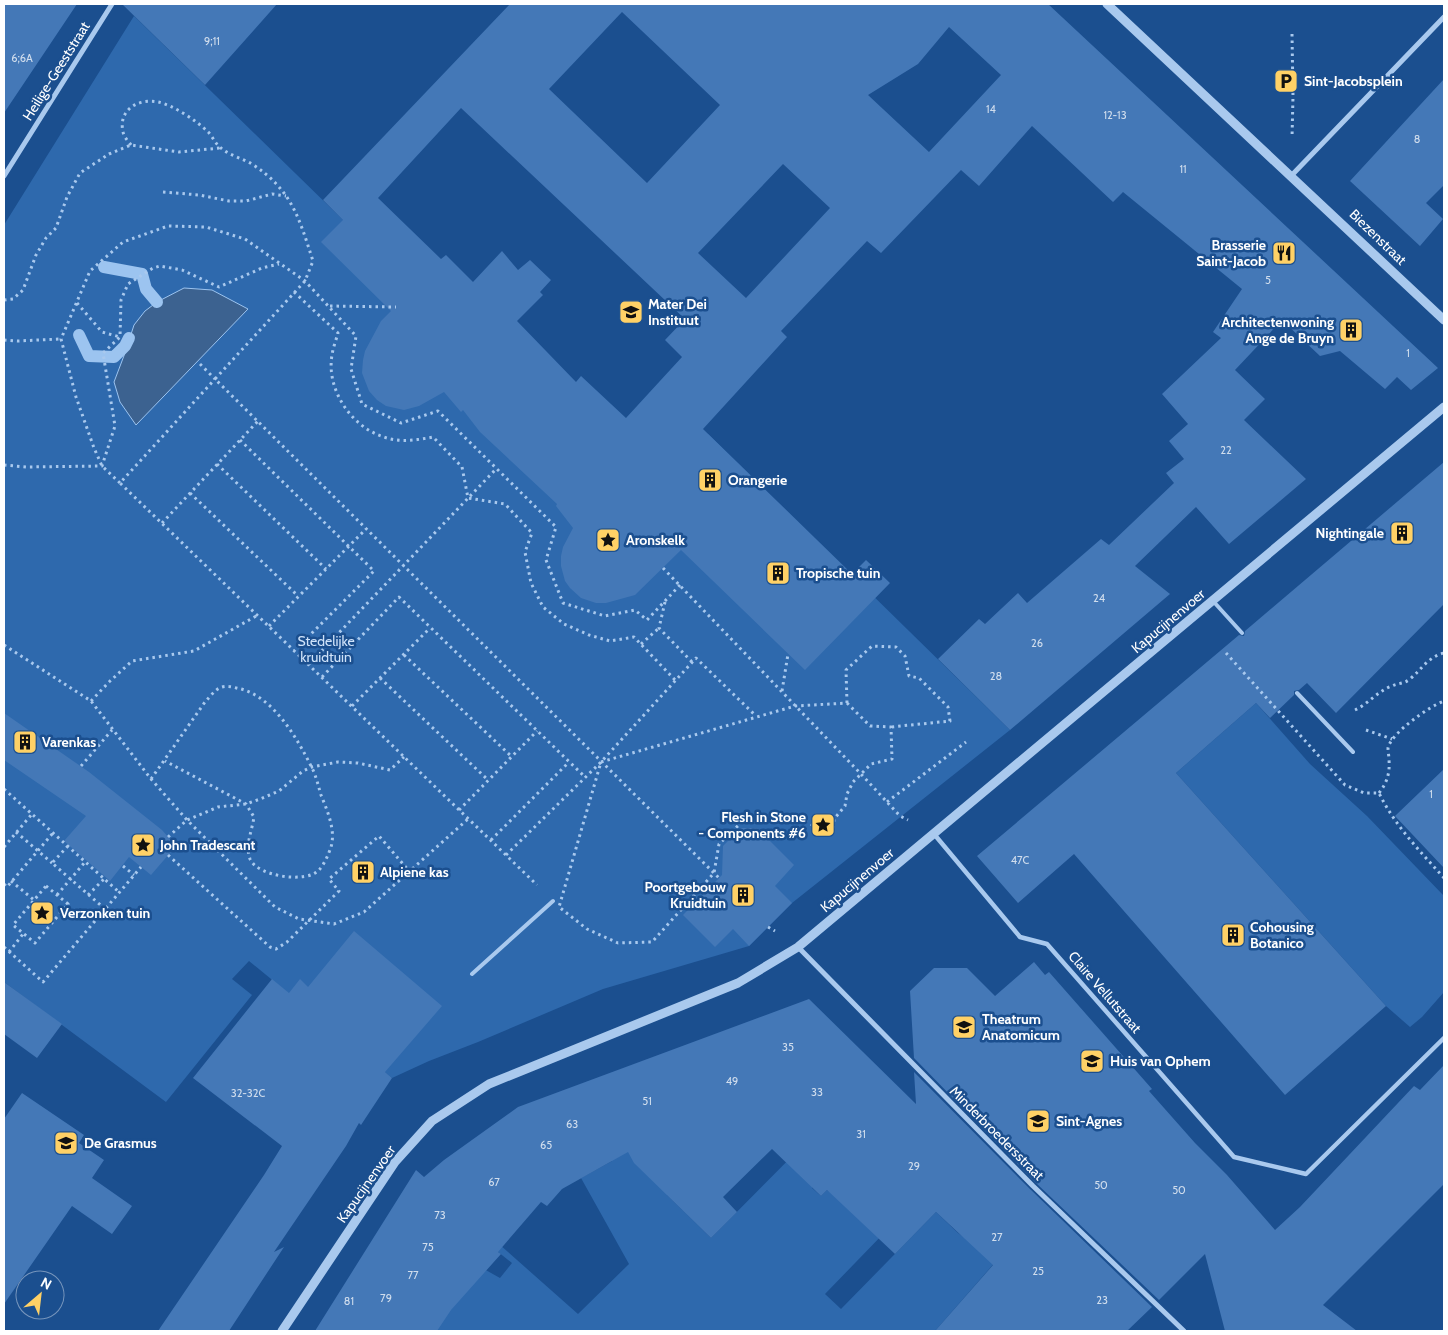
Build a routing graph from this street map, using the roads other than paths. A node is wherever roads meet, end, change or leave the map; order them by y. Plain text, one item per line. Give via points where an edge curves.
1 (112, 4) edge
2 (1107, 4) edge
3 (1444, 18) edge
4 (4, 176) edge
5 (1291, 176) junction
6 (1444, 320) edge
7 (1444, 408) edge
8 (1213, 601) junction
9 (1242, 633) dead end
10 (1297, 693) dead end
11 (1353, 752) dead end
12 (934, 834) junction
13 (553, 901) road end
14 (798, 947) junction
15 (472, 974) dead end
16 (1444, 1038) edge
17 (282, 1331) edge
18 (1184, 1331) edge

1 - 4 street, Heilige-Geeststraat
2 - 5 street
3 - 5 street
5 - 6 street, Biezenstraat
7 - 8 street, Kapucijnenvoer
8 - 9 lane
8 - 12 street, Kapucijnenvoer
10 - 11 lane
12 - 14 street, Kapucijnenvoer
12 - 16 street, Claire Vellutstraat via 1020,937 1047,944 1234,1157 1306,1174
13 - 15 lane
14 - 17 street, Kapucijnenvoer via 738,983 489,1084 432,1121 395,1162
14 - 18 street, Minderbroedersstraat via 1033,1186

